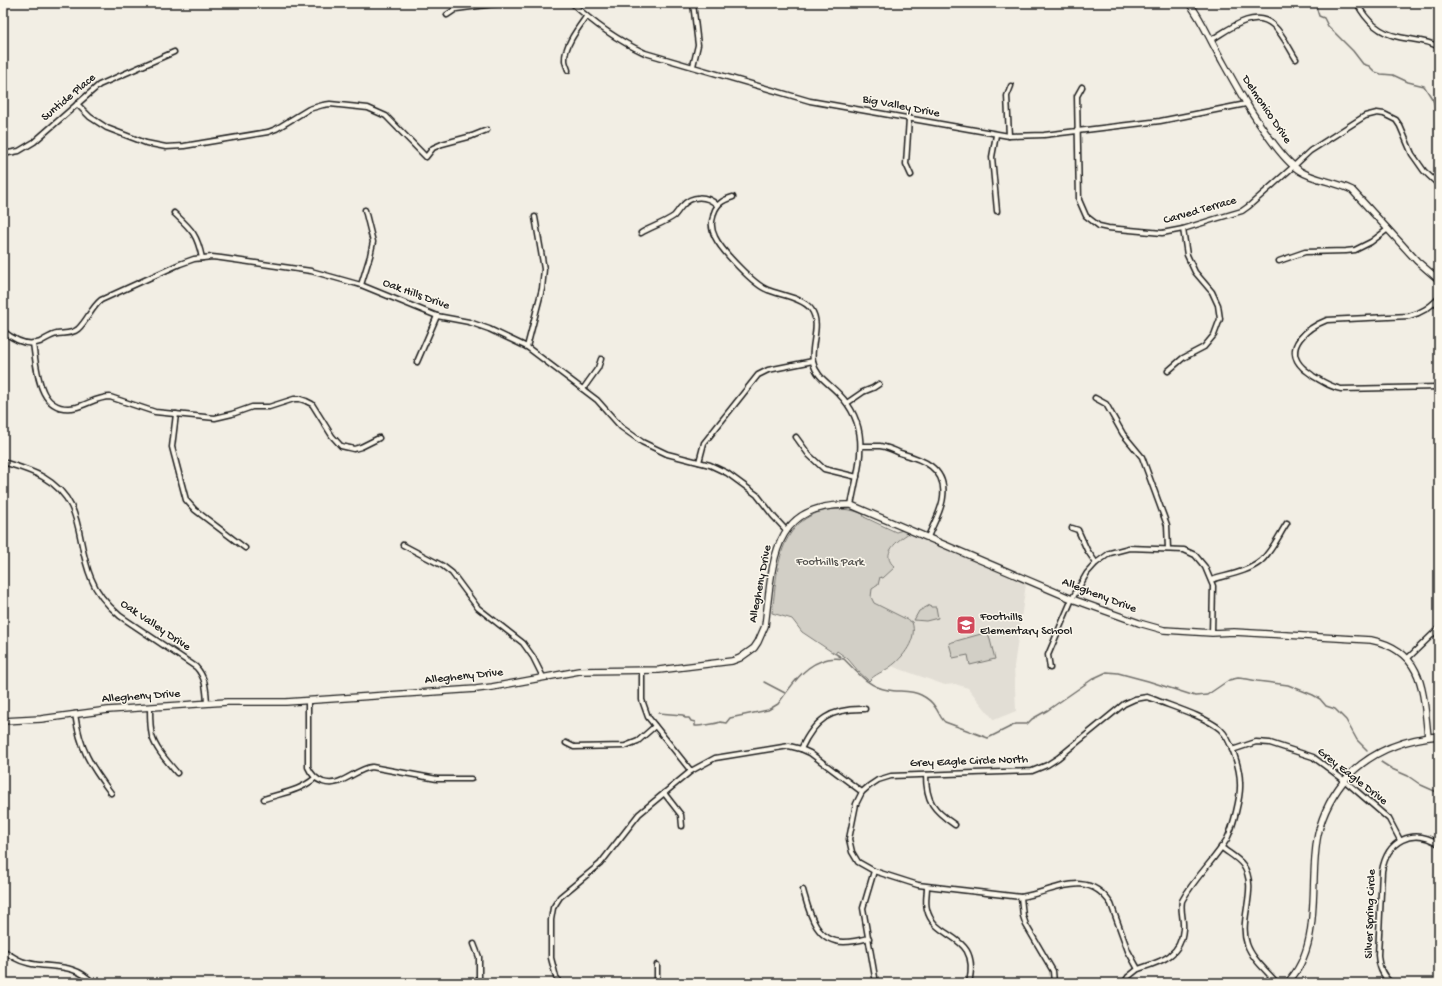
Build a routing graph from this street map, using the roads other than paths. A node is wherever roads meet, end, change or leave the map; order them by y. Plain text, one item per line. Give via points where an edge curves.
1 (502, 3) edge
2 (572, 3) edge
3 (693, 3) edge
4 (1189, 3) edge
5 (1357, 3) edge
6 (447, 15) dead end
7 (586, 17) junction
8 (1211, 40) junction
9 (1439, 47) edge
10 (174, 52) dead end
11 (1296, 59) dead end
12 (693, 66) junction
13 (568, 70) dead end
14 (1011, 86) dead end
15 (1082, 87) dead end
16 (77, 104) junction
17 (1246, 104) junction
18 (909, 118) junction
19 (487, 130) dead end
20 (1077, 131) junction
21 (996, 135) junction
22 (1009, 136) junction
23 (3, 154) edge
24 (1294, 166) junction
25 (911, 175) dead end
26 (1439, 185) edge
27 (733, 197) dead end
28 (717, 205) junction
29 (365, 210) dead end
30 (996, 211) dead end
31 (174, 213) dead end
32 (535, 217) dead end
33 (1388, 228) junction
34 (1183, 229) junction
35 (641, 233) dead end
36 (202, 258) junction
37 (1279, 261) dead end
38 (1439, 280) edge
39 (361, 285) junction
40 (1439, 298) edge
41 (437, 316) junction
42 (3, 331) edge
43 (33, 344) junction
44 (527, 347) junction
45 (601, 359) dead end
46 (813, 361) junction
47 (417, 362) dead end
48 (1168, 371) dead end
49 (879, 384) dead end
50 (1439, 387) edge
51 (583, 389) junction
52 (1094, 398) dead end
53 (847, 403) junction
54 (176, 414) junction
55 (796, 437) dead end
56 (379, 438) dead end
57 (861, 446) junction
58 (3, 462) edge
59 (699, 462) junction
60 (857, 477) junction
61 (851, 505) junction
62 (1288, 523) dead end
63 (1072, 528) dead end
64 (786, 530) junction
65 (928, 537) junction
66 (403, 545) dead end
67 (246, 548) dead end
68 (1168, 549) junction
69 (1096, 562) junction
70 (1211, 580) junction
71 (1072, 599) junction
72 (1439, 628) edge
73 (1212, 633) junction
74 (1407, 659) junction
75 (1050, 668) dead end
76 (642, 670) junction
77 (543, 677) junction
78 (308, 701) junction
79 (207, 704) junction
80 (150, 708) junction
81 (865, 709) dead end
82 (75, 714) junction
83 (3, 721) edge
84 (654, 726) junction
85 (1439, 736) edge
86 (1428, 737) junction
87 (566, 743) dead end
88 (800, 749) junction
89 (1232, 750) junction
90 (691, 771) junction
91 (176, 773) dead end
92 (926, 775) junction
93 (315, 778) junction
94 (471, 779) dead end
95 (1344, 780) junction
96 (862, 792) junction
97 (111, 793) dead end
98 (664, 793) junction
99 (264, 799) dead end
100 (955, 825) dead end
101 (682, 826) dead end
102 (1400, 840) junction
103 (1439, 844) edge
104 (1221, 848) junction
105 (874, 871) junction
106 (927, 887) junction
107 (803, 890) dead end
108 (1021, 897) junction
109 (869, 938) junction
110 (474, 944) dead end
111 (3, 950) edge
112 (657, 965) dead end
113 (1138, 969) junction
114 (1386, 979) junction
115 (93, 983) edge
116 (479, 983) edge
117 (560, 983) edge
118 (657, 983) edge
119 (876, 983) edge
120 (969, 983) edge
121 (1054, 983) edge
122 (1124, 983) edge
123 (1277, 983) edge
124 (1287, 983) edge
125 (1380, 983) edge
126 (1391, 983) edge

1 - 6 street via 456,9
2 - 7 street, Big Valley Drive
3 - 12 street via 698,45
4 - 8 street, Delmonico Drive
5 - 9 street via 1370,23 1383,32 1426,41
7 - 12 street, Big Valley Drive via 645,53
7 - 13 street via 567,49 565,60
8 - 11 street via 1242,22 1262,20 1272,24
8 - 17 street, Delmonico Drive
10 - 16 street, Suntide Place via 98,84
12 - 18 street, Big Valley Drive via 798,98
14 - 22 street via 1007,96
15 - 20 street, Carved Terrace via 1077,96
16 - 19 street via 90,117 107,128 146,143 166,147 268,132 309,109 330,104 368,108 386,116 426,156 433,148 442,144
16 - 23 street, Suntide Place via 28,147
17 - 20 street, Big Valley Drive via 1160,120
17 - 24 street, Delmonico Drive via 1275,145
18 - 21 street, Big Valley Drive
18 - 25 street via 906,164
20 - 22 street, Big Valley Drive
20 - 34 street, Carved Terrace via 1079,200 1086,216 1099,226 1108,228 1152,233
21 - 22 street, Big Valley Drive
21 - 30 street via 992,157
24 - 26 street, Carved Terrace via 1310,150 1365,116 1377,113 1396,120 1412,154 1424,171
24 - 33 street, Delmonico Drive via 1314,178 1352,190
24 - 34 street, Carved Terrace via 1257,201 1242,211
27 - 28 street
28 - 35 street via 707,198 696,197 673,216
28 - 46 street via 712,221 713,233 721,247 760,286 804,302 812,310 816,319
29 - 39 street via 373,242
31 - 36 street via 194,233
32 - 44 street via 544,269 542,288
33 - 37 street via 1371,242 1355,250 1304,252
33 - 38 street, Delmonico Drive
34 - 48 street via 1187,254 1195,272 1212,292 1218,305 1220,319 1214,335 1204,347 1183,358
36 - 39 street, Oak Hills Drive via 221,258 301,269
36 - 43 street, Oak Hills Drive via 180,264 101,300 76,331 53,335
39 - 41 street, Oak Hills Drive
40 - 50 street via 1426,310 1409,316 1334,319 1318,323 1306,331 1297,342 1296,349 1296,357 1303,368 1327,385 1341,389
41 - 44 street, Oak Hills Drive via 478,325
41 - 47 street
42 - 43 street via 21,342
43 - 54 street via 41,385 44,394 53,404 73,408 110,397 148,410
44 - 51 street, Oak Hills Drive
45 - 51 street via 598,368
46 - 53 street via 821,378
46 - 59 street via 768,370 758,375 704,443
49 - 53 street
51 - 59 street, Oak Hills Drive via 602,405 621,427 642,442 674,457
52 - 68 street via 1106,404 1123,434 1142,457 1167,525
53 - 57 street via 856,419
54 - 56 street via 216,418 252,407 269,407 300,399 312,404 341,446 354,449
54 - 67 street via 172,447 186,500 195,510
55 - 60 street via 809,456 824,469
57 - 60 street
57 - 65 street via 883,447 919,458 939,474 944,496
58 - 79 street, Oak Valley Drive via 43,477 61,491 76,516 88,570 99,594 120,616 196,667 206,683
59 - 64 street, Oak Hills Drive via 723,471 753,491
60 - 61 street
61 - 64 street, Allegheny Drive via 829,505 812,510 795,520
61 - 65 street, Allegheny Drive
62 - 70 street via 1260,561 1247,569
63 - 69 street via 1078,530
64 - 76 street, Allegheny Drive via 778,545 764,626 754,648 732,661
65 - 71 street, Allegheny Drive
66 - 77 street via 452,572 478,608 523,643
68 - 69 street via 1129,548 1110,553
68 - 70 street via 1184,550 1194,555 1205,567
69 - 71 street
70 - 73 street via 1214,593
71 - 73 street, Allegheny Drive via 1164,630
71 - 75 street via 1048,656
72 - 74 street
73 - 74 street, Allegheny Drive via 1371,640 1390,646
74 - 86 street, Allegheny Drive via 1417,672 1422,686
76 - 77 street, Allegheny Drive via 579,670
76 - 84 street via 641,691 644,707
77 - 78 street, Allegheny Drive via 492,688
78 - 79 street, Allegheny Drive
78 - 93 street via 308,761
79 - 80 street, Allegheny Drive
80 - 82 street, Allegheny Drive
80 - 91 street via 154,742
81 - 88 street via 847,709 823,719 812,729
82 - 83 street, Allegheny Drive
82 - 97 street via 87,758
84 - 87 street via 638,741 625,746 574,747
84 - 90 street
85 - 86 street
86 - 95 street via 1396,744 1375,754
88 - 90 street via 789,746 722,756
88 - 96 street via 810,753
89 - 92 street, Grey Eagle Circle North via 1224,734 1214,725 1147,697 1124,704 1058,758 1039,768 1025,772
89 - 95 street, Grey Eagle Drive via 1256,742 1270,743 1313,757
89 - 104 street, Grey Eagle Circle North via 1239,771 1240,789 1231,830
90 - 98 street
92 - 96 street, Grey Eagle Circle North via 885,777 873,782
92 - 100 street via 926,789 932,804
93 - 94 street via 327,783 339,782 372,767 437,780
93 - 99 street via 297,790
95 - 102 street, Grey Eagle Drive via 1389,819
95 - 124 street via 1321,822 1316,847 1310,939 1297,970
96 - 105 street via 854,811 849,839 858,862
98 - 101 street via 681,815
98 - 117 street via 639,814 600,864 556,902 551,915 551,951 553,968
102 - 103 street via 1421,837
102 - 114 street, Silver Spring Circle via 1387,854 1382,871 1378,955 1380,969
104 - 113 street, Grey Eagle Circle North via 1182,901 1183,928 1175,950 1158,963
104 - 123 street via 1238,860 1246,871 1249,891 1245,939 1255,958
105 - 106 street
105 - 109 street via 863,908
106 - 108 street
106 - 120 street via 926,903 929,917 938,927 960,942 968,954 971,969
107 - 109 street via 812,921 825,936 831,940 844,942
108 - 113 street via 1072,883 1087,884 1094,888 1107,897 1111,904 1128,951
108 - 121 street via 1026,925 1053,971
109 - 119 street
110 - 116 street via 479,957
111 - 115 street via 28,963 75,970
112 - 118 street
113 - 122 street via 1128,976
114 - 125 street
114 - 126 street, Silver Spring Circle

